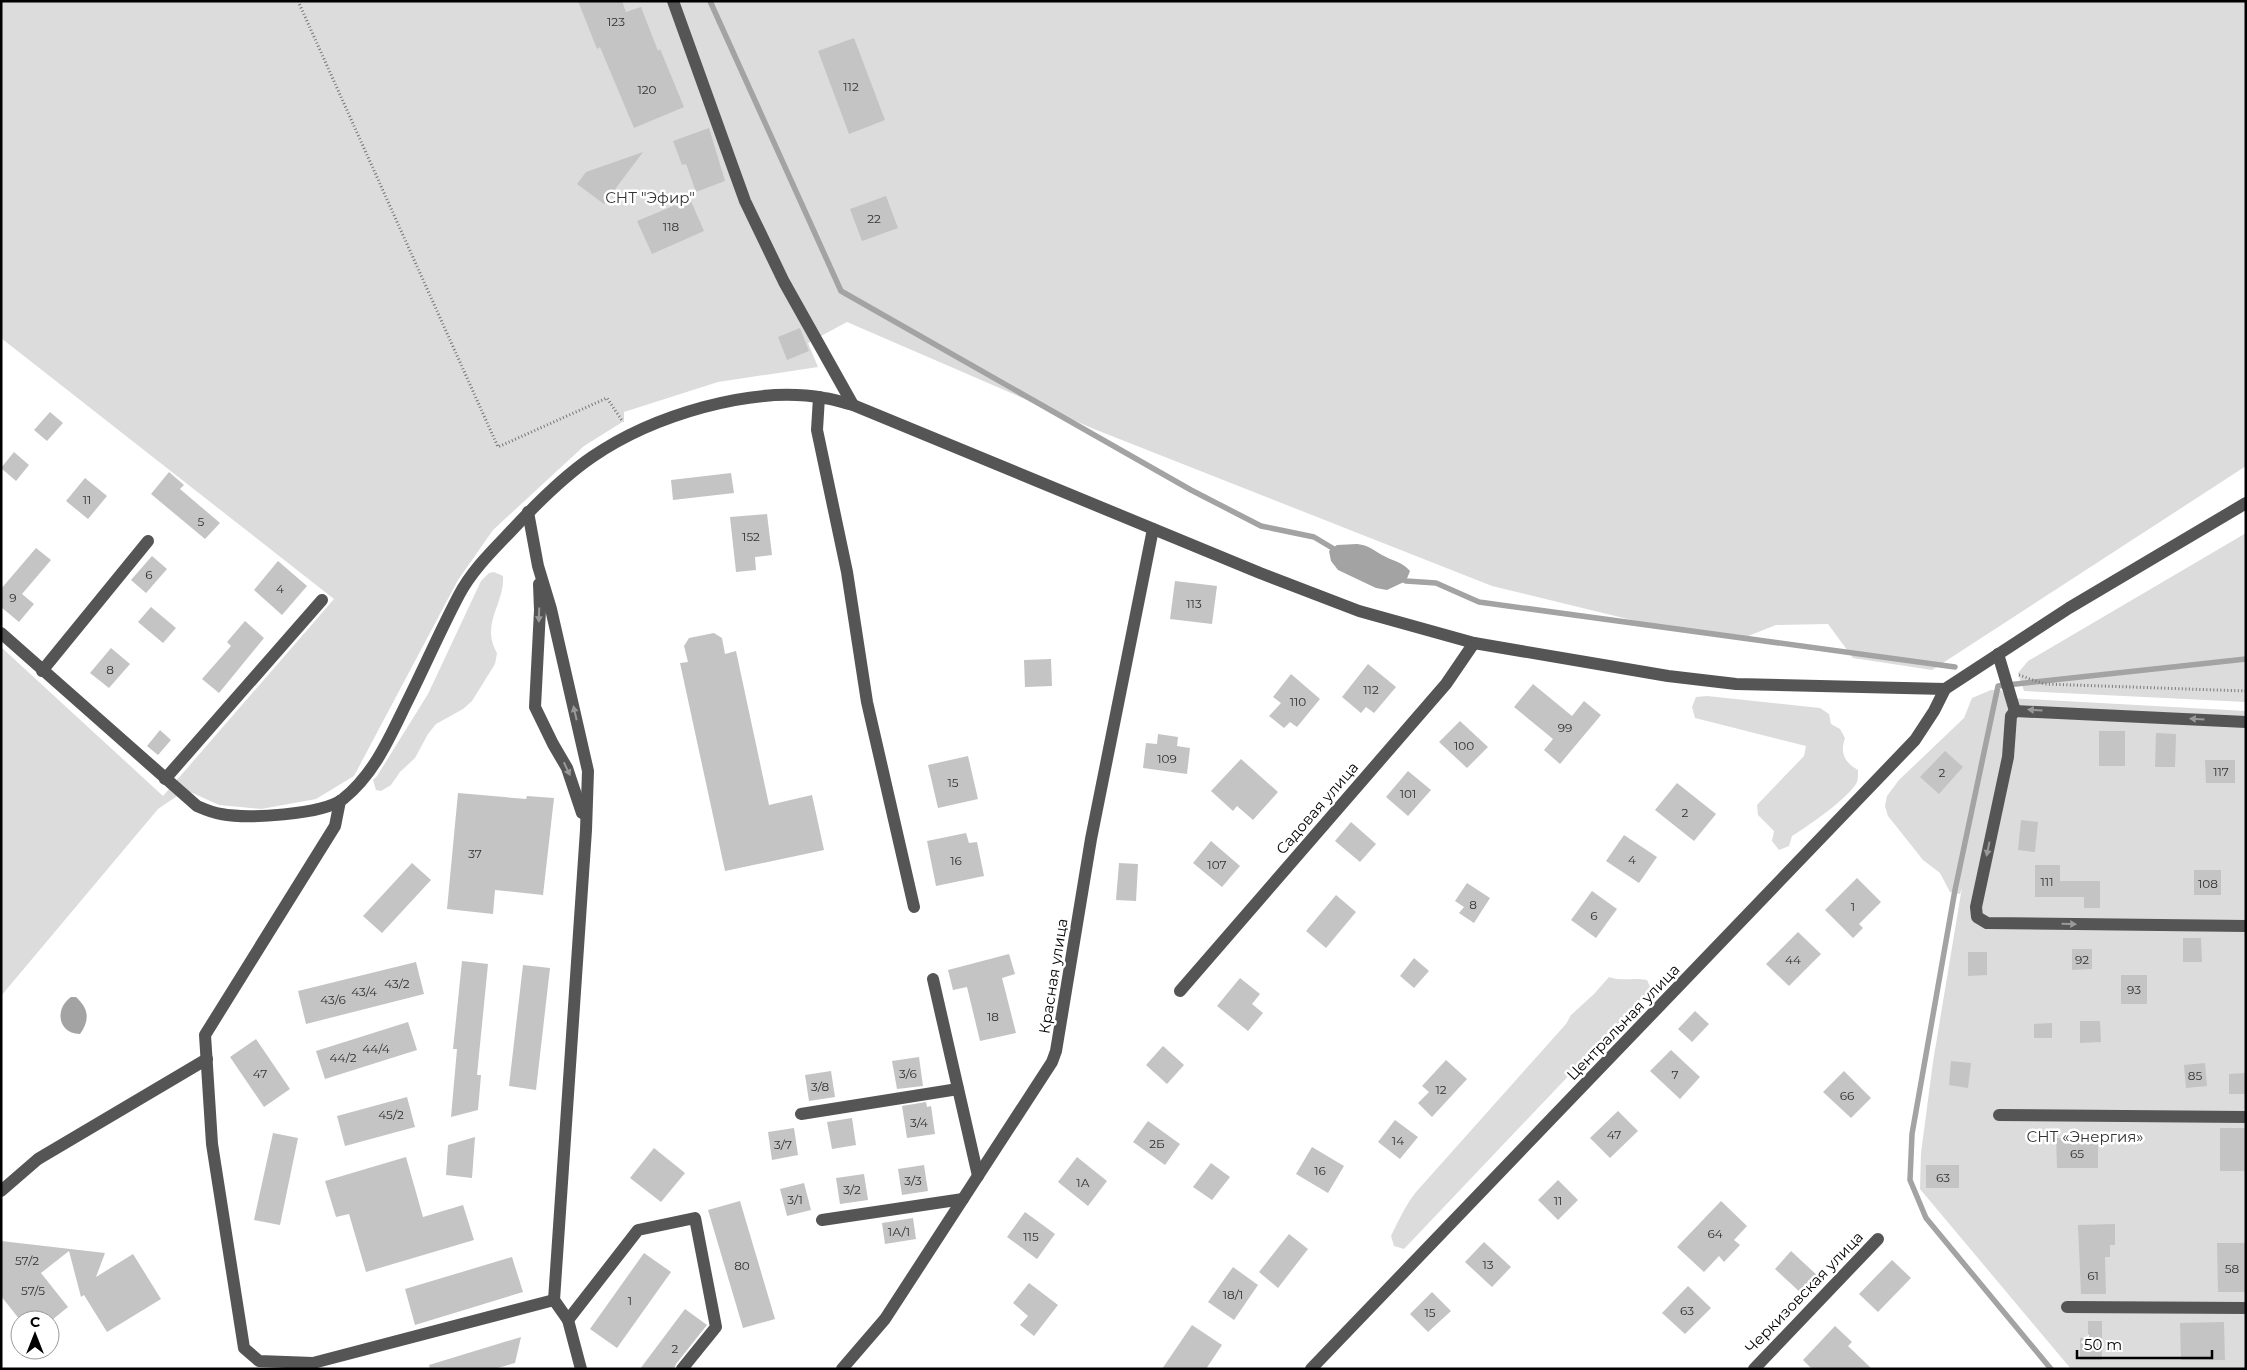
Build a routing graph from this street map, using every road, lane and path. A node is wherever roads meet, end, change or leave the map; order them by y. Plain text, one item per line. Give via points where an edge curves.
1 (298, 1) edge
2 (673, 1) edge
3 (819, 397) junction
4 (853, 405) junction
5 (632, 434) junction
6 (2246, 503) edge
7 (528, 512) junction
8 (1153, 529) junction
9 (148, 541) dead end
10 (538, 566) junction
11 (322, 600) dead end
12 (1, 633) edge
13 (1474, 643) junction
14 (1998, 654) junction
15 (42, 671) junction
16 (2005, 673) junction
17 (1945, 689) junction
18 (2246, 690) edge
19 (2014, 711) junction
20 (2246, 722) edge
21 (165, 779) junction
22 (340, 801) junction
23 (586, 830) junction
24 (914, 907) dead end
25 (2246, 926) edge
26 (933, 978) dead end
27 (1180, 991) dead end
28 (207, 1059) junction
29 (958, 1090) junction
30 (801, 1114) dead end
31 (1999, 1115) dead end
32 (2246, 1117) edge
33 (978, 1176) junction
34 (1, 1191) edge
35 (963, 1200) junction
36 (822, 1220) dead end
37 (1878, 1239) dead end
38 (554, 1300) junction
39 (2067, 1307) dead end
40 (2246, 1308) edge
41 (568, 1320) junction
42 (581, 1369) edge
43 (682, 1369) edge
44 (842, 1369) edge
45 (1311, 1369) edge
46 (1754, 1369) edge

1 - 5 path via 498,447 607,398
2 - 4 street via 745,201 784,282
3 - 4 street
3 - 5 street via 724,400
3 - 24 street via 817,430 847,572 867,702
4 - 8 street
5 - 7 street via 573,471
6 - 14 street
7 - 10 street
7 - 22 street via 480,565 460,593 379,760
8 - 13 street via 1359,611
8 - 33 street, Красная улица via 1091,839 1059,1040 1052,1062
9 - 15 street
23 -> 10 street via 588,770
10 -> 23 street via 540,610 535,707 567,768
11 - 21 street
12 - 15 street
13 - 17 street via 1668,676 1736,684
13 - 27 street, Садовая улица via 1446,684
14 - 16 street
14 - 17 street
15 - 21 street
16 - 18 path via 2044,684
16 - 19 street
17 - 45 street, Центральная улица via 1915,740
20 -> 19 street
19 -> 25 street via 2008,757 1976,907 1977,917 1987,923
21 - 22 street via 197,806 221,814 264,816 305,812
22 - 28 street via 334,826 205,1035
23 - 38 street
26 - 29 street
28 - 34 street via 38,1159
28 - 38 street via 212,1144 244,1348 259,1361 313,1363
29 - 30 street
29 - 33 street
31 - 32 street
33 - 35 street, Красная улица
35 - 36 street
35 - 44 street, Красная улица via 885,1319
37 - 46 street, Черкизовская улица
38 - 41 street
39 - 40 street
41 - 42 street
41 - 43 street via 638,1230 695,1218 716,1327

